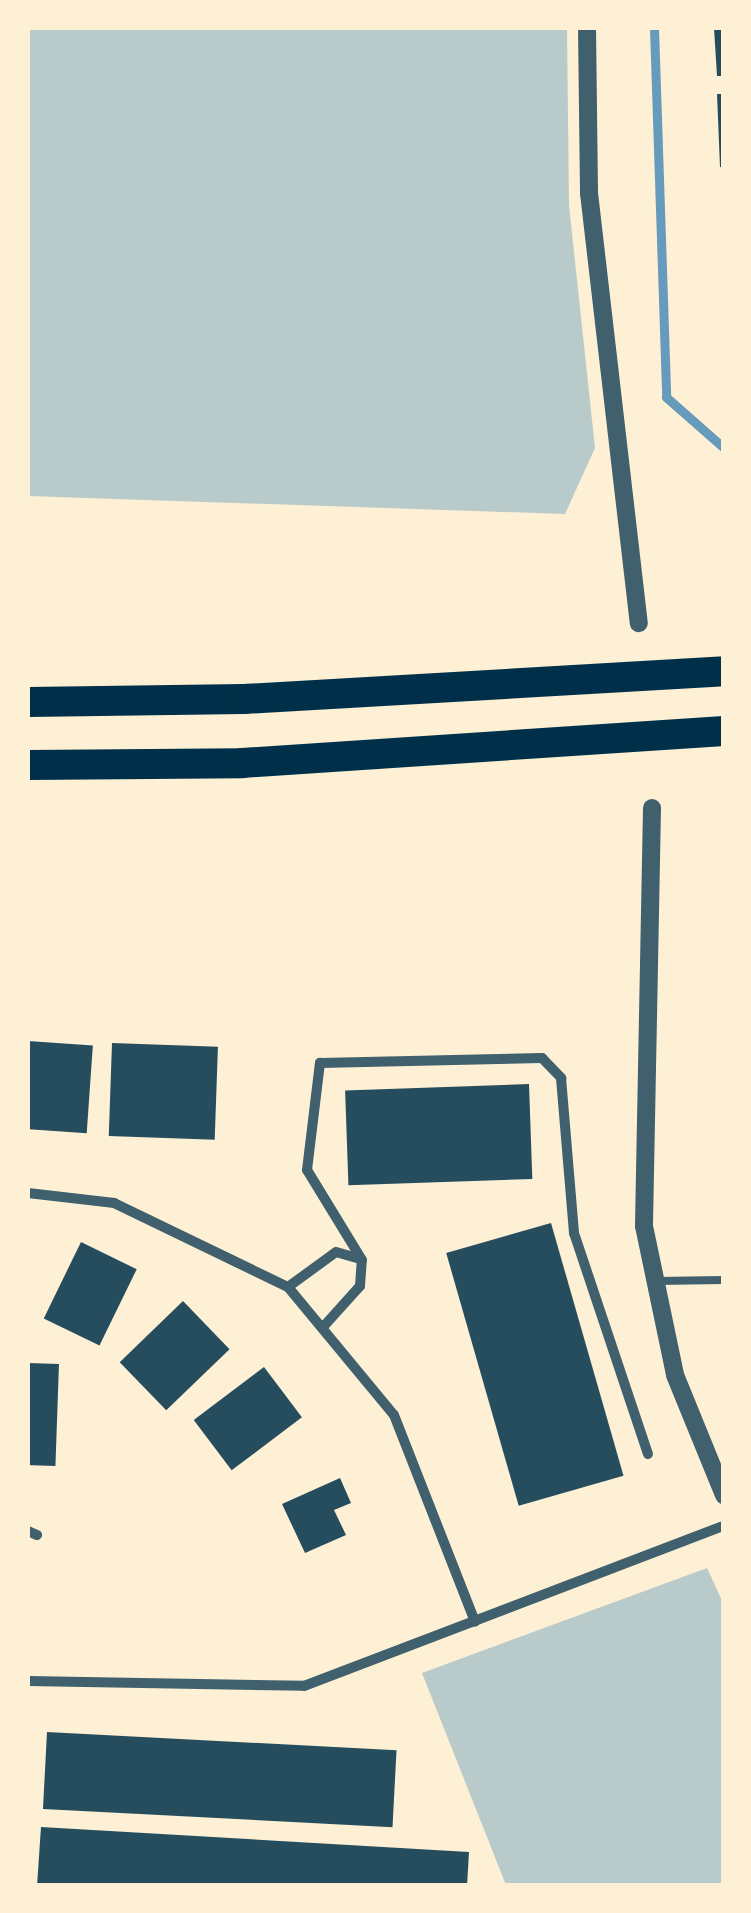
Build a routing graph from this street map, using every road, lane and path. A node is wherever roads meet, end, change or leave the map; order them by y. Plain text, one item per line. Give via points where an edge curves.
1 (587, 28) edge
2 (639, 623) dead end
3 (724, 670) edge
4 (28, 702) edge
5 (724, 731) edge
6 (28, 765) edge
7 (652, 808) dead end
8 (28, 1193) edge
9 (362, 1260) junction
10 (724, 1280) edge
11 (652, 1281) junction
12 (288, 1287) junction
13 (324, 1326) junction
14 (648, 1454) dead end
15 (724, 1494) edge
16 (724, 1526) edge
17 (475, 1622) junction
18 (28, 1682) edge

1 - 2 street via 589,193
3 - 4 highway via 244,699
5 - 6 highway via 242,764
7 - 11 street via 644,1226
8 - 12 street via 114,1202
9 - 12 street via 336,1252
9 - 13 street via 360,1286
9 - 14 street via 307,1170 320,1063 542,1058 553,1065 574,1233
10 - 11 lane
11 - 15 street via 675,1375
12 - 13 street
13 - 17 street via 394,1415
16 - 17 street
17 - 18 street via 268,1692

